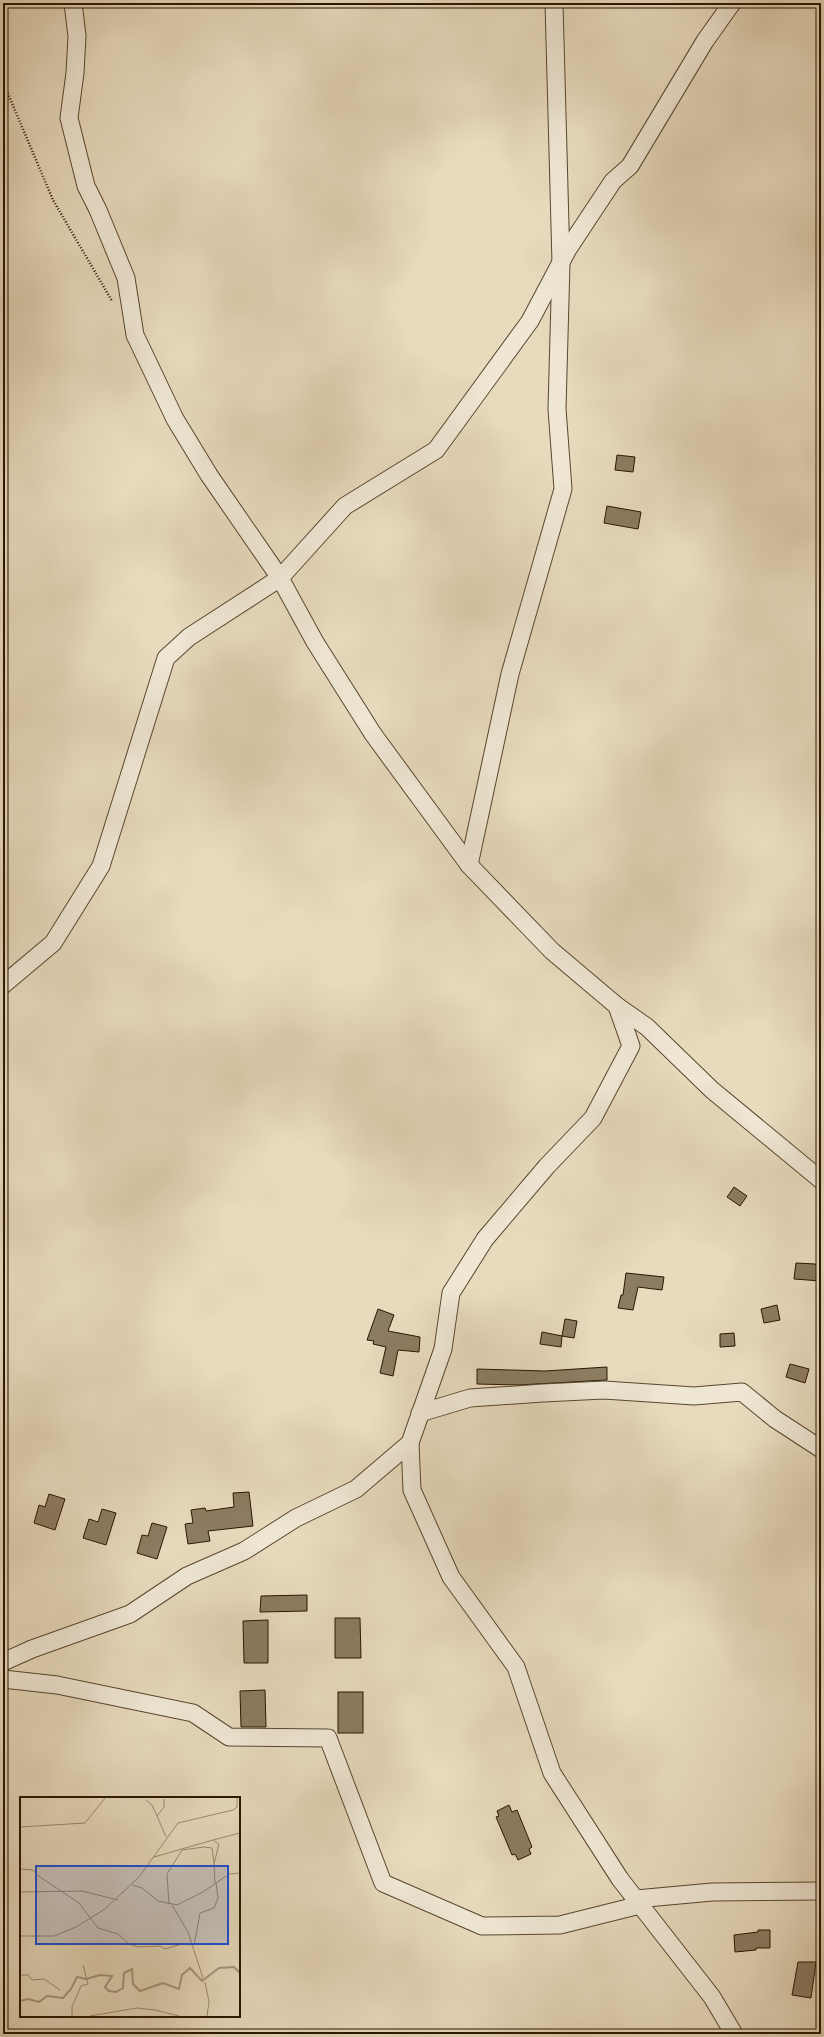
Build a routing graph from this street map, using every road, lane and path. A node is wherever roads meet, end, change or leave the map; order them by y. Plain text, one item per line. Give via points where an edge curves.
1 (73, 3) edge
2 (554, 3) edge
3 (732, 3) edge
4 (3, 82) edge
5 (561, 263) junction
6 (114, 303) dead end
7 (280, 578) junction
8 (469, 865) junction
9 (3, 985) edge
10 (617, 1006) junction
11 (821, 1180) edge
12 (420, 1412) junction
13 (410, 1443) junction
14 (821, 1449) edge
15 (3, 1662) edge
16 (3, 1680) edge
17 (821, 1891) edge
18 (638, 1902) junction
19 (734, 2034) edge

1 - 7 street via 78,36 69,118 86,186 126,278 134,335 175,419
2 - 5 street
3 - 5 street via 705,42 630,166 613,181 568,248
4 - 6 path via 53,200
5 - 7 street via 530,321 436,450 345,506
5 - 8 street via 557,409 563,489 510,674
7 - 8 street via 314,642 373,734
7 - 9 street via 189,637 166,658 101,866 53,943
8 - 10 street via 552,951
10 - 11 street via 646,1027 712,1090
10 - 12 street via 631,1046 593,1118 547,1166 485,1240 451,1293 443,1349
12 - 13 street
12 - 14 street via 470,1398 543,1393 604,1390 694,1396 742,1392 775,1419
13 - 15 street via 356,1489 296,1518 244,1551 187,1576 130,1614
13 - 18 street via 412,1490 451,1577 516,1666 552,1773 620,1879
16 - 18 street via 57,1685 193,1713 229,1737 328,1738 383,1883 482,1926 560,1925
17 - 18 street via 712,1892
18 - 19 street via 712,1997

